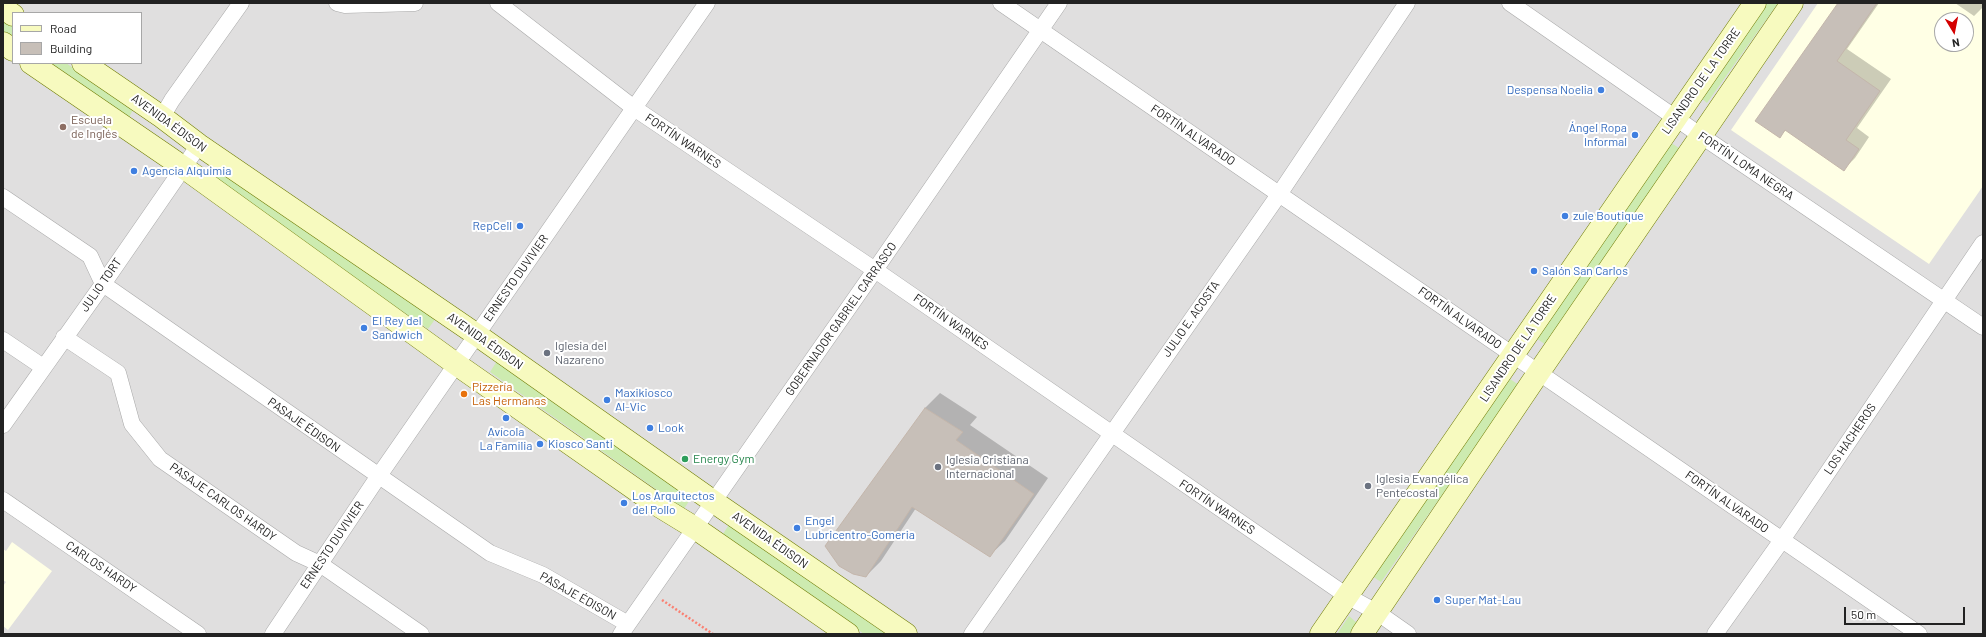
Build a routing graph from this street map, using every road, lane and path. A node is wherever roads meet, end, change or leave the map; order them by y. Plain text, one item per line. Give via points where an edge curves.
1 (241, 3) edge
2 (337, 3) edge
3 (415, 3) edge
4 (498, 3) edge
5 (707, 3) edge
6 (1001, 3) edge
7 (1059, 3) edge
8 (1407, 3) edge
9 (1510, 3) edge
10 (1755, 3) edge
11 (1792, 3) edge
12 (3, 8) edge
13 (12, 14) edge
14 (1041, 31) junction
15 (3, 43) edge
16 (12, 49) edge
17 (32, 64) edge
18 (84, 64) edge
19 (634, 108) junction
20 (162, 117) junction
21 (1675, 118) junction
22 (1700, 135) junction
23 (199, 145) junction
24 (183, 167) junction
25 (1280, 193) junction
26 (3, 197) edge
27 (1983, 243) edge
28 (875, 270) junction
29 (103, 284) junction
30 (1946, 300) junction
31 (1983, 326) edge
32 (478, 335) junction
33 (64, 337) junction
34 (3, 340) edge
35 (1514, 355) junction
36 (456, 364) junction
37 (43, 367) junction
38 (1539, 372) junction
39 (3, 425) edge
40 (1110, 433) junction
41 (378, 477) junction
42 (3, 500) edge
43 (714, 502) junction
44 (695, 528) junction
45 (1782, 540) junction
46 (320, 564) junction
47 (650, 592) junction
48 (1347, 596) junction
49 (1378, 613) junction
50 (624, 629) edge
51 (198, 634) edge
52 (273, 634) edge
53 (421, 634) edge
54 (713, 634) edge
55 (848, 634) edge
56 (906, 634) edge
57 (972, 634) edge
58 (1321, 634) edge
59 (1362, 634) edge
60 (1408, 634) edge
61 (1715, 634) edge
62 (1919, 634) edge

1 - 20 street
2 - 3 street via 345,6
4 - 19 street, FORTÍN WARNES
5 - 19 street, ERNESTO DUVIVIER
6 - 14 street, FORTÍN ALVARADO
7 - 14 street, GOBERNADOR GABRIEL CARRASCO
8 - 25 street, JULIO E. ACOSTA
9 - 21 street, FORTÍN LOMA NEGRA
10 - 21 main road, LISANDRO DE LA TORRE
11 - 22 main road
12 - 13 main road
14 - 25 street, FORTÍN ALVARADO
14 - 28 street, GOBERNADOR GABRIEL CARRASCO
15 - 16 main road
17 - 24 main road
18 - 20 main road, AVENIDA ÉDISON
19 - 28 street, FORTÍN WARNES
19 - 32 street, ERNESTO DUVIVIER
20 - 23 main road, AVENIDA ÉDISON
21 - 22 street, FORTÍN LOMA NEGRA
21 - 35 main road, LISANDRO DE LA TORRE
22 - 30 street, FORTÍN LOMA NEGRA
22 - 38 main road
23 - 24 street, JULIO TORT
23 - 32 main road, AVENIDA ÉDISON
24 - 29 street, JULIO TORT
24 - 36 main road
25 - 35 street, FORTÍN ALVARADO
25 - 40 street, JULIO E. ACOSTA
26 - 29 street via 90,256
27 - 30 street, LOS HACHEROS
28 - 40 street, FORTÍN WARNES
28 - 43 street, GOBERNADOR GABRIEL CARRASCO
29 - 33 street, JULIO TORT
29 - 41 street, PASAJE ÉDISON
30 - 31 street, FORTÍN LOMA NEGRA
30 - 45 street, LOS HACHEROS
32 - 36 street, ERNESTO DUVIVIER
32 - 43 main road, AVENIDA ÉDISON
33 - 37 street, JULIO TORT
33 - 46 street, PASAJE CARLOS HARDY via 118,374 132,424 160,459 296,553
34 - 37 street
35 - 38 street, FORTÍN ALVARADO
35 - 48 main road, LISANDRO DE LA TORRE
36 - 41 street, ERNESTO DUVIVIER
36 - 44 main road via 659,506
37 - 39 street, JULIO TORT
38 - 45 street, FORTÍN ALVARADO
38 - 49 main road
40 - 48 street, FORTÍN WARNES
40 - 57 street, JULIO E. ACOSTA
41 - 46 street, ERNESTO DUVIVIER
41 - 50 street, PASAJE ÉDISON via 490,554 543,575
42 - 51 street, CARLOS HARDY
43 - 44 street, GOBERNADOR GABRIEL CARRASCO
43 - 56 main road, AVENIDA ÉDISON
44 - 47 street, GOBERNADOR GABRIEL CARRASCO
44 - 55 main road
45 - 61 street, LOS HACHEROS
45 - 62 street, FORTÍN ALVARADO
46 - 52 street, ERNESTO DUVIVIER
46 - 53 street, PASAJE CARLOS HARDY
47 - 50 street, GOBERNADOR GABRIEL CARRASCO
47 - 54 path
48 - 49 street, FORTÍN WARNES
48 - 58 main road, LISANDRO DE LA TORRE
49 - 59 main road
49 - 60 street, FORTÍN WARNES

